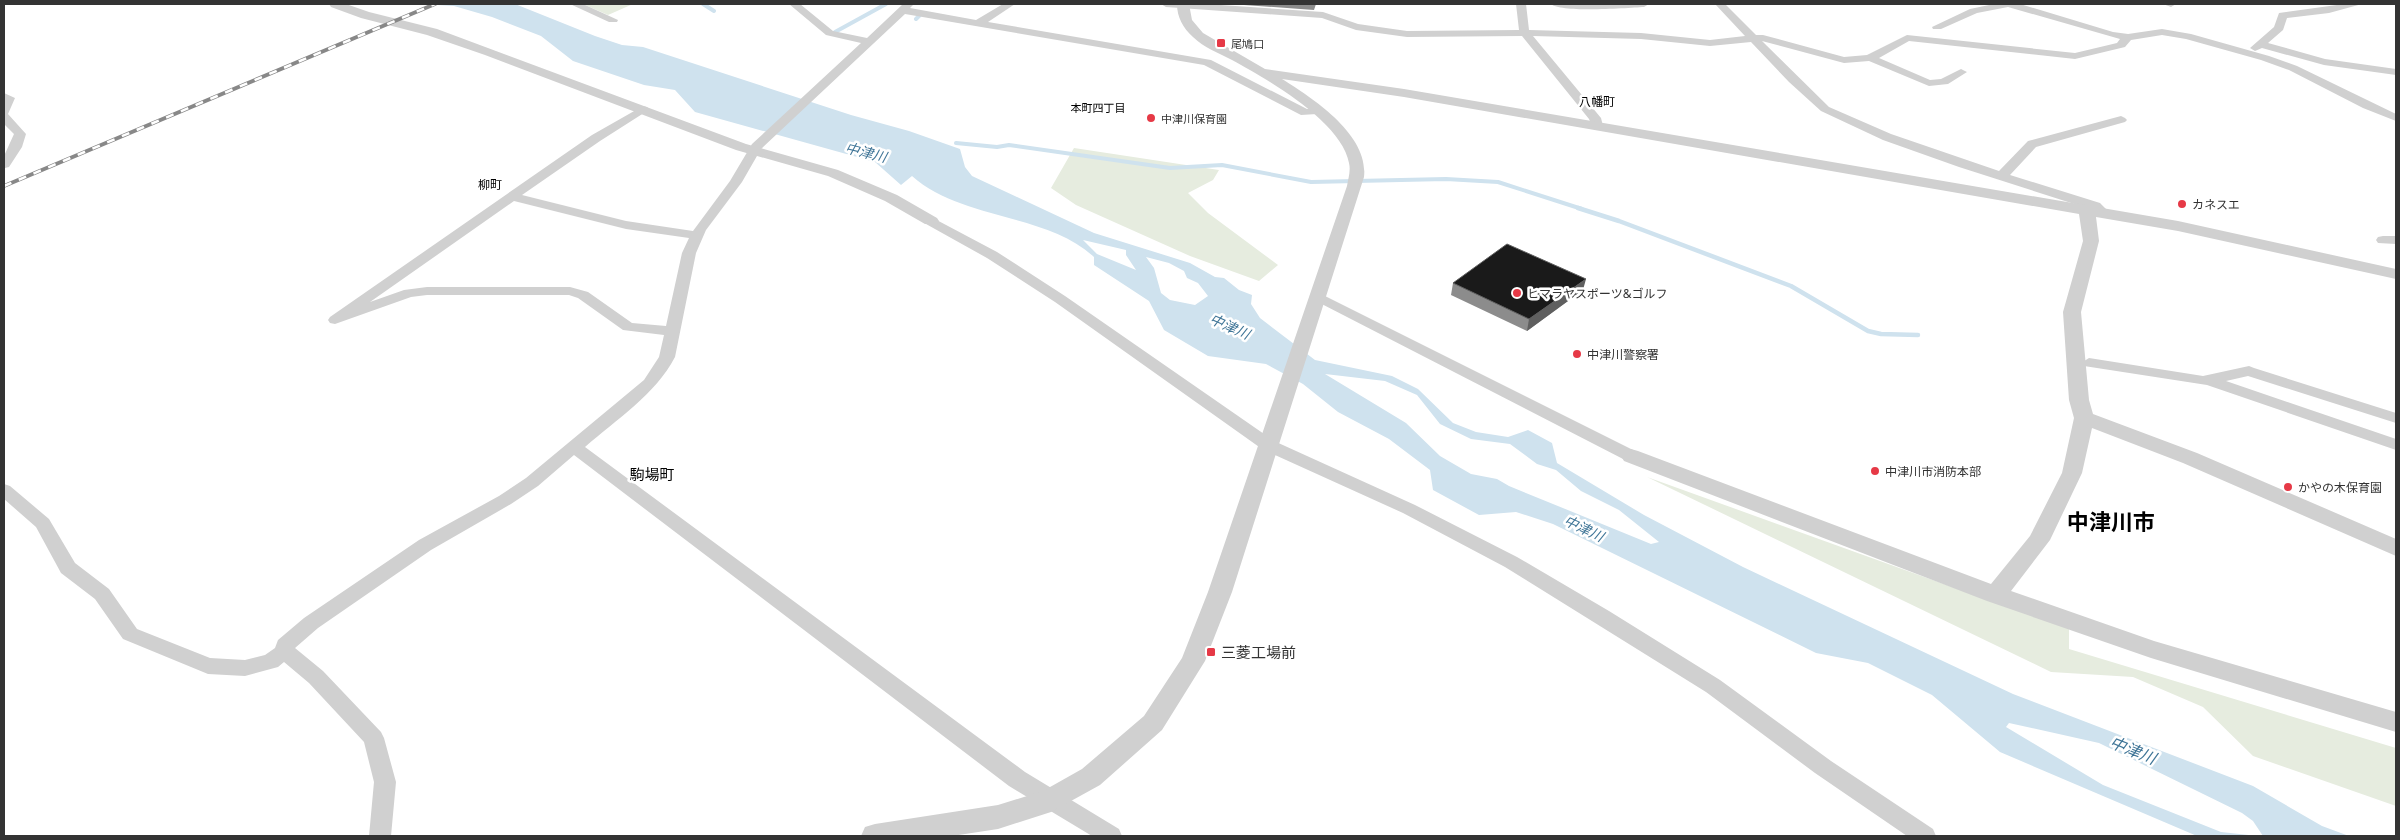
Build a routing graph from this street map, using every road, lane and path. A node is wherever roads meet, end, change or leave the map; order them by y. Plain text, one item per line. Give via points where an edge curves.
1 (335, 4) edge
2 (574, 4) edge
3 (794, 4) edge
4 (1010, 4) edge
5 (1166, 4) edge
6 (1182, 4) edge
7 (1521, 4) edge
8 (1556, 4) edge
9 (1644, 4) edge
10 (1720, 4) edge
11 (2009, 4) edge
12 (2358, 4) edge
13 (905, 7) edge
14 (1324, 9) edge
15 (613, 20) dead end
16 (980, 22) junction
17 (1938, 27) dead end
18 (1524, 32) junction
19 (2128, 37) junction
20 (1752, 38) junction
21 (867, 41) junction
22 (2261, 44) junction
23 (2245, 54) junction
24 (1870, 58) junction
25 (1260, 72) junction
26 (1961, 72) dead end
27 (2396, 72) edge
28 (1315, 78) junction
29 (811, 94) joint
30 (1293, 94) junction
31 (4, 96) edge
32 (643, 109) junction
33 (1317, 111) junction
34 (4, 112) edge
35 (4, 117) edge
36 (2396, 118) edge
37 (2121, 120) dead end
38 (1596, 126) junction
39 (755, 148) junction
40 (5, 164) edge
41 (2002, 176) junction
42 (513, 197) junction
43 (2095, 212) junction
44 (932, 221) joint
45 (696, 236) junction
46 (2396, 274) edge
47 (1316, 301) junction
48 (672, 331) junction
49 (2089, 363) dead end
50 (2211, 381) junction
51 (2084, 418) junction
52 (2396, 418) edge
53 (1270, 437) junction
54 (2396, 445) edge
55 (574, 447) junction
56 (1631, 456) joint
57 (4, 490) edge
58 (2396, 548) edge
59 (1995, 595) junction
60 (286, 652) junction
61 (2396, 722) edge
62 (1051, 800) junction
63 (380, 836) edge
64 (875, 836) edge
65 (1111, 836) edge
66 (1925, 836) edge

1 - 32 street via 432,32
2 - 15 street
3 - 21 street via 830,33
4 - 16 street
5 - 6 street
6 - 14 street
6 - 25 street via 1189,27 1204,40
7 - 18 street
8 - 9 street
10 - 20 street
11 - 17 street via 1974,11
11 - 19 street
12 - 22 street via 2283,15 2279,28
13 - 16 street
13 - 21 street
14 - 18 street via 1356,27 1407,34
16 - 33 street via 1207,62 1304,113
18 - 20 street via 1641,36 1710,43
18 - 38 street via 1595,118
19 - 23 street via 2162,32 2187,36
19 - 24 street via 2121,45 2075,56 1908,38
20 - 24 street via 1763,38 1844,60
20 - 41 street via 1826,109 1887,137
21 - 29 street
22 - 23 street
22 - 27 street via 2324,62
23 - 36 street via 2293,68
24 - 26 street via 1929,83 1944,82
25 - 28 street
25 - 30 street
28 - 30 street via 1296,84 1292,88
28 - 38 street
29 - 39 street
30 - 33 street
31 - 34 street via 9,98
32 - 39 street
32 - 42 street
33 - 47 street via 1343,135 1357,162 1355,186
35 - 40 street via 20,134
37 - 41 street via 2032,144
38 - 43 street
39 - 44 street via 852,180
39 - 45 street via 736,182
41 - 43 street via 2095,206
42 - 45 street via 631,227
42 - 48 street via 336,320 409,293 570,291 583,295 628,327
43 - 46 street via 2178,226
43 - 51 street via 2091,241 2072,312 2079,400
44 - 53 street via 992,255
45 - 48 street via 689,253
47 - 53 street
47 - 56 street
48 - 55 street via 666,357 650,383
49 - 50 street
50 - 52 street via 2249,371
50 - 54 street
51 - 58 street via 2190,458
51 - 59 street via 2072,473 2039,540
53 - 62 street via 1220,592 1193,662 1153,723 1091,777
53 - 66 street via 1511,562 1594,611 1713,686 1822,767
55 - 60 street via 506,500 426,545 311,623 285,645
55 - 62 street via 1016,779
56 - 59 street
57 - 60 street via 42,523 68,568 102,594 130,634 208,666 245,668 271,661
59 - 61 street via 2151,649
60 - 63 street via 316,677 374,738 385,782
62 - 64 street via 998,817
62 - 65 street

